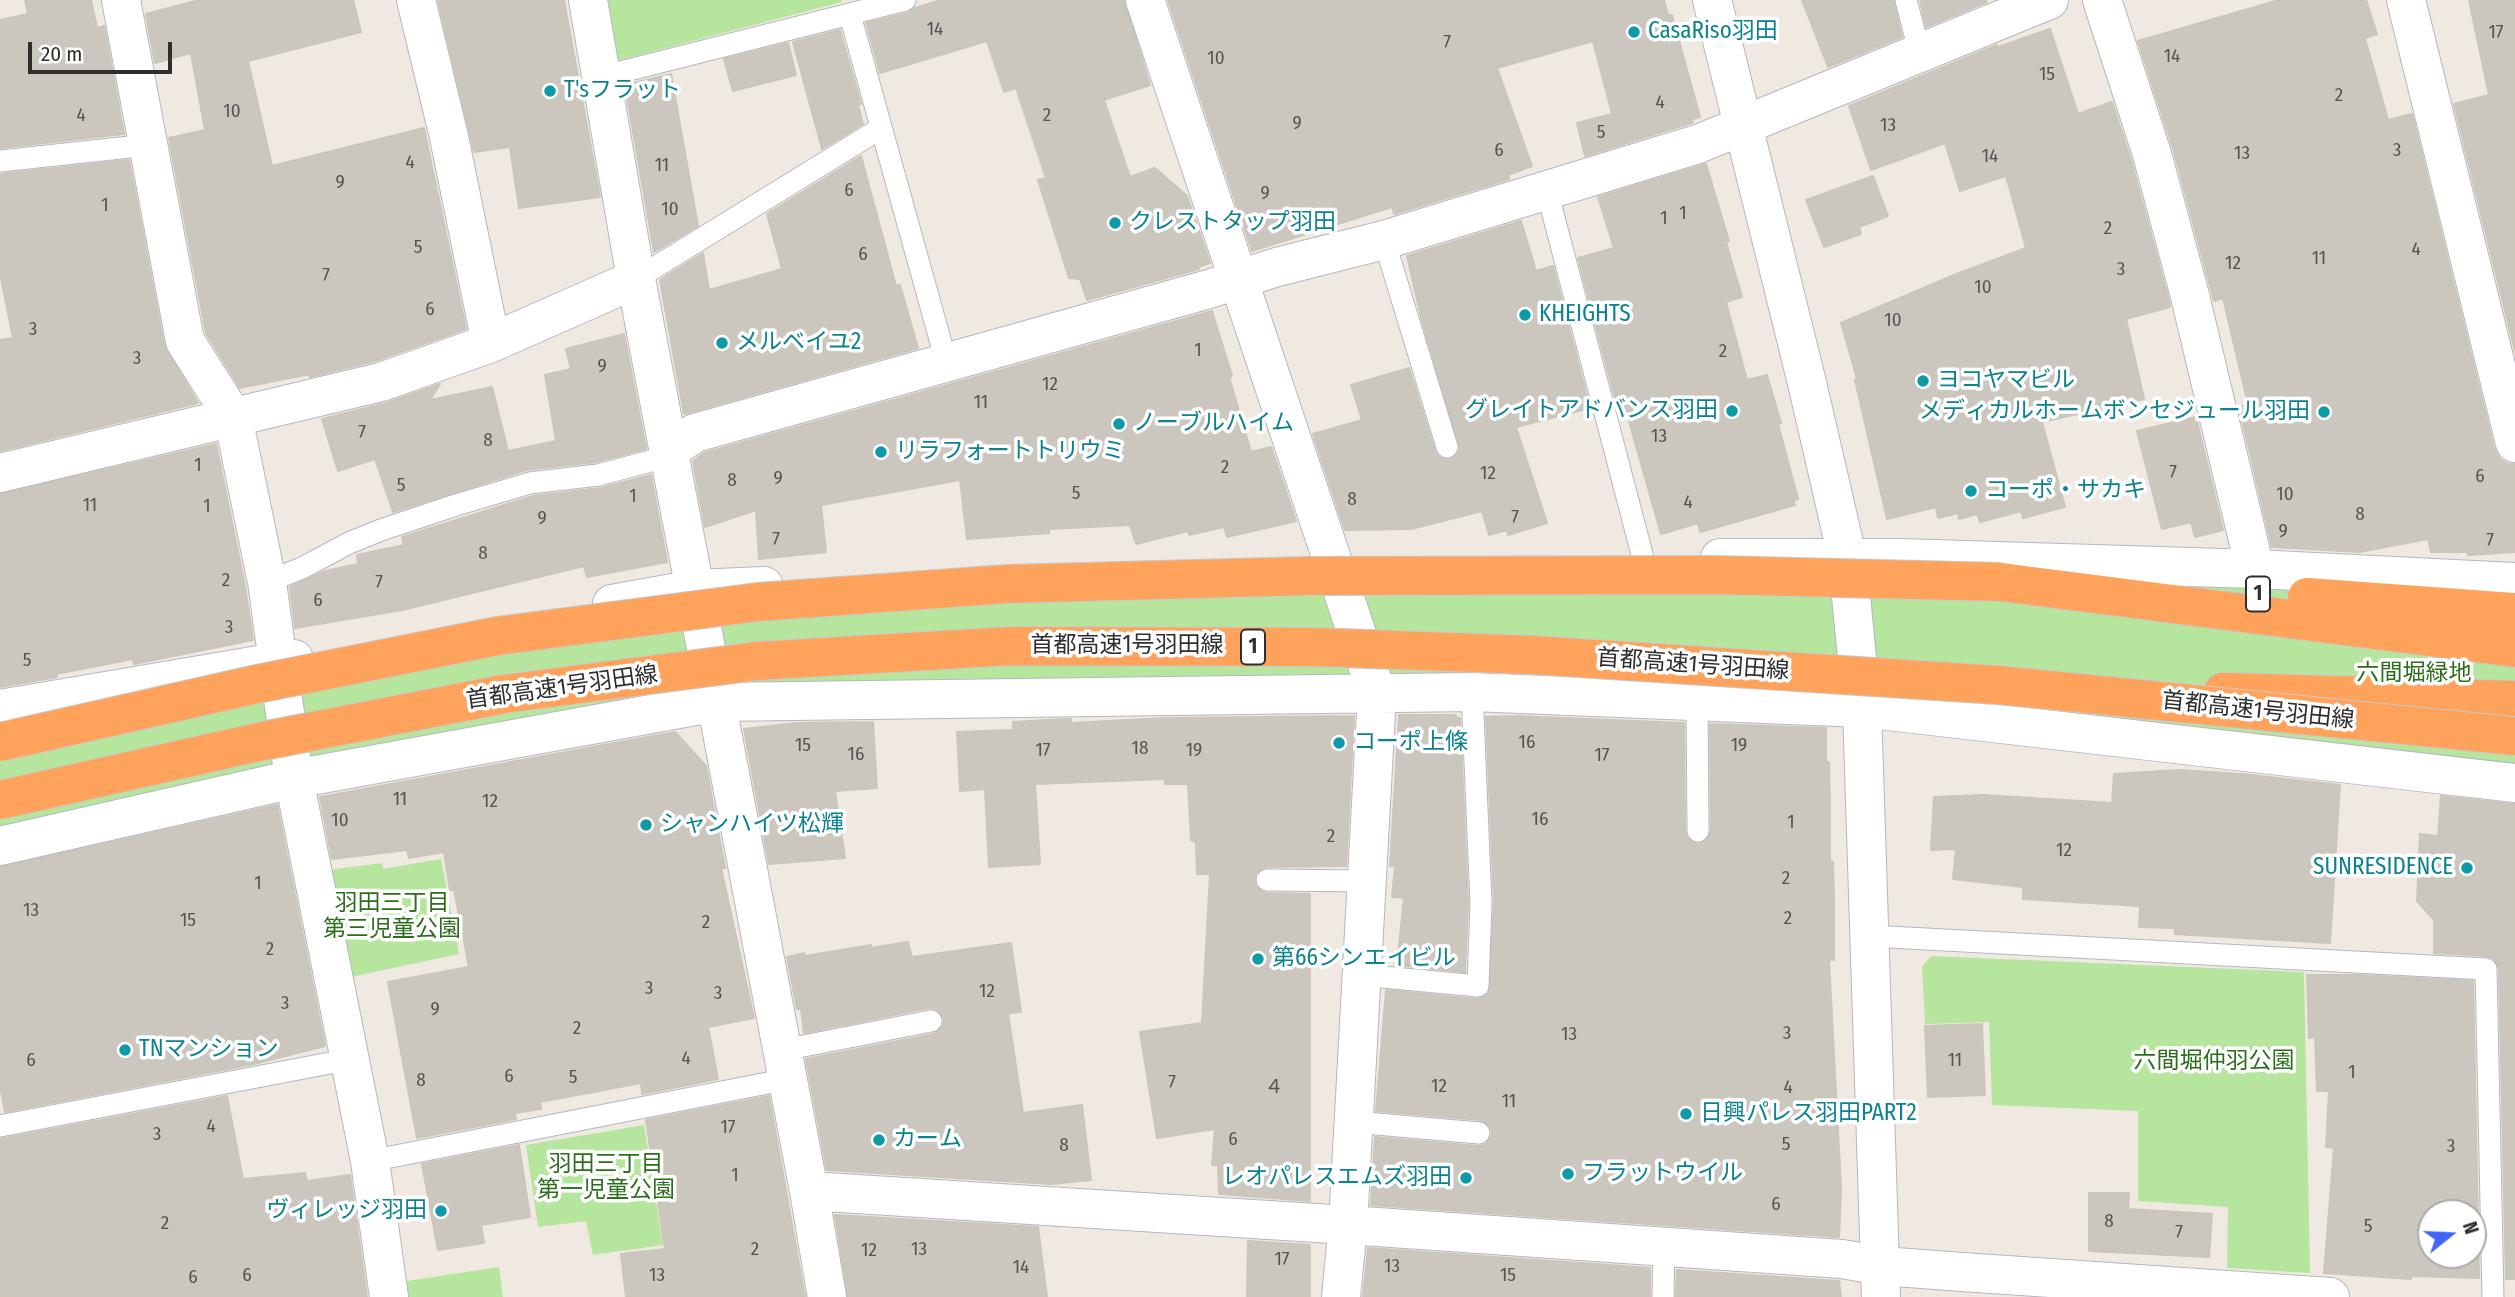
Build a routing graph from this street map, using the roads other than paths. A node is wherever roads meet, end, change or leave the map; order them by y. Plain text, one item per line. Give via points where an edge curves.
1 (121, 0) edge
2 (416, 0) edge
3 (588, 0) edge
4 (905, 0) edge
5 (1146, 0) edge
6 (1712, 0) edge
7 (1906, 0) edge
8 (2049, 0) edge
9 (2102, 0) edge
10 (2406, 0) edge
11 (850, 15) junction
12 (1920, 54) junction
13 (601, 77) junction
14 (1744, 125) junction
15 (881, 128) junction
16 (148, 145) junction
17 (0, 161) edge
18 (1547, 191) junction
19 (1384, 240) junction
20 (636, 279) junction
21 (1239, 280) junction
22 (491, 343) junction
23 (946, 361) junction
24 (233, 417) junction
25 (2515, 443) edge
26 (1447, 447) dead end
27 (669, 450) junction
28 (0, 473) edge
29 (1847, 556) junction
30 (1643, 558) junction
31 (1332, 560) junction
32 (2255, 569) junction
33 (267, 582) junction
34 (2001, 582) junction
35 (2515, 582) edge
36 (695, 589) junction
37 (2515, 612) edge
38 (2515, 648) edge
39 (278, 661) junction
40 (1998, 685) junction
41 (1472, 692) junction
42 (1377, 694) junction
43 (2515, 700) edge
44 (716, 702) junction
45 (1697, 702) junction
46 (1862, 708) junction
47 (0, 709) edge
48 (2515, 736) edge
49 (0, 741) edge
50 (294, 779) junction
51 (2515, 783) edge
52 (0, 800) edge
53 (1698, 831) dead end
54 (0, 846) edge
55 (1267, 880) dead end
56 (1367, 881) junction
57 (1870, 936) junction
58 (1362, 975) junction
59 (931, 1021) dead end
60 (351, 1059) junction
61 (785, 1064) junction
62 (1354, 1122) junction
63 (0, 1126) edge
64 (1479, 1133) dead end
65 (370, 1161) junction
66 (810, 1191) junction
67 (1348, 1225) junction
68 (1664, 1247) junction
69 (1882, 1282) edge
70 (389, 1297) edge
71 (827, 1297) edge
72 (1341, 1297) edge
73 (1663, 1297) edge
74 (2330, 1297) edge
75 (2493, 1297) edge

1 - 16 street
2 - 22 street
3 - 13 street
4 - 11 lane
5 - 21 street
6 - 14 street
7 - 12 lane
8 - 12 street
9 - 32 street via 2152,154
10 - 25 street
11 - 13 lane
11 - 15 lane
12 - 14 street
13 - 20 street
14 - 18 street
14 - 29 street
15 - 20 lane
15 - 23 lane
16 - 17 lane
16 - 24 street via 185,341
18 - 19 street
18 - 30 lane
19 - 21 street
19 - 26 lane
20 - 22 street
20 - 27 street
21 - 23 street
21 - 31 street
22 - 24 street via 381,382
23 - 27 street via 695,433
24 - 28 street
24 - 33 street
27 - 33 lane via 662,458 598,475 530,484 456,505 370,535
27 - 36 street
29 - 30 street
29 - 32 street
29 - 46 street
30 - 31 street
31 - 36 street
31 - 42 street
32 - 35 street
33 - 39 street
34 - 37 highway, 1
34 - 38 highway
34 - 49 highway, 1, bridge via 1714,575 1307,576 1007,584 758,603 497,636
36 - 39 street
36 - 44 street
39 - 47 street
39 - 50 street
40 - 43 highway, bridge
40 - 48 highway, 首都高速1号羽田線 / 1, bridge
40 - 52 highway, 首都高速1号羽田線 / 1, bridge via 1533,655 1313,646 1011,646 783,659 505,694 263,741
41 - 42 street
41 - 45 street
41 - 58 lane via 1481,903 1478,986
42 - 44 street
42 - 56 street
44 - 50 street
44 - 61 street
45 - 46 street
45 - 53 lane
46 - 51 street
46 - 57 street
50 - 54 street
50 - 60 street
55 - 56 lane
56 - 58 street
57 - 69 street
57 - 75 lane via 2486,969
58 - 62 street
59 - 61 lane
60 - 63 lane
60 - 65 street
61 - 65 lane
61 - 66 street
62 - 64 lane
62 - 67 street
65 - 70 street
66 - 67 street
66 - 71 street
67 - 68 street
67 - 72 street
68 - 69 street via 1842,1259
68 - 73 lane
69 - 74 street

